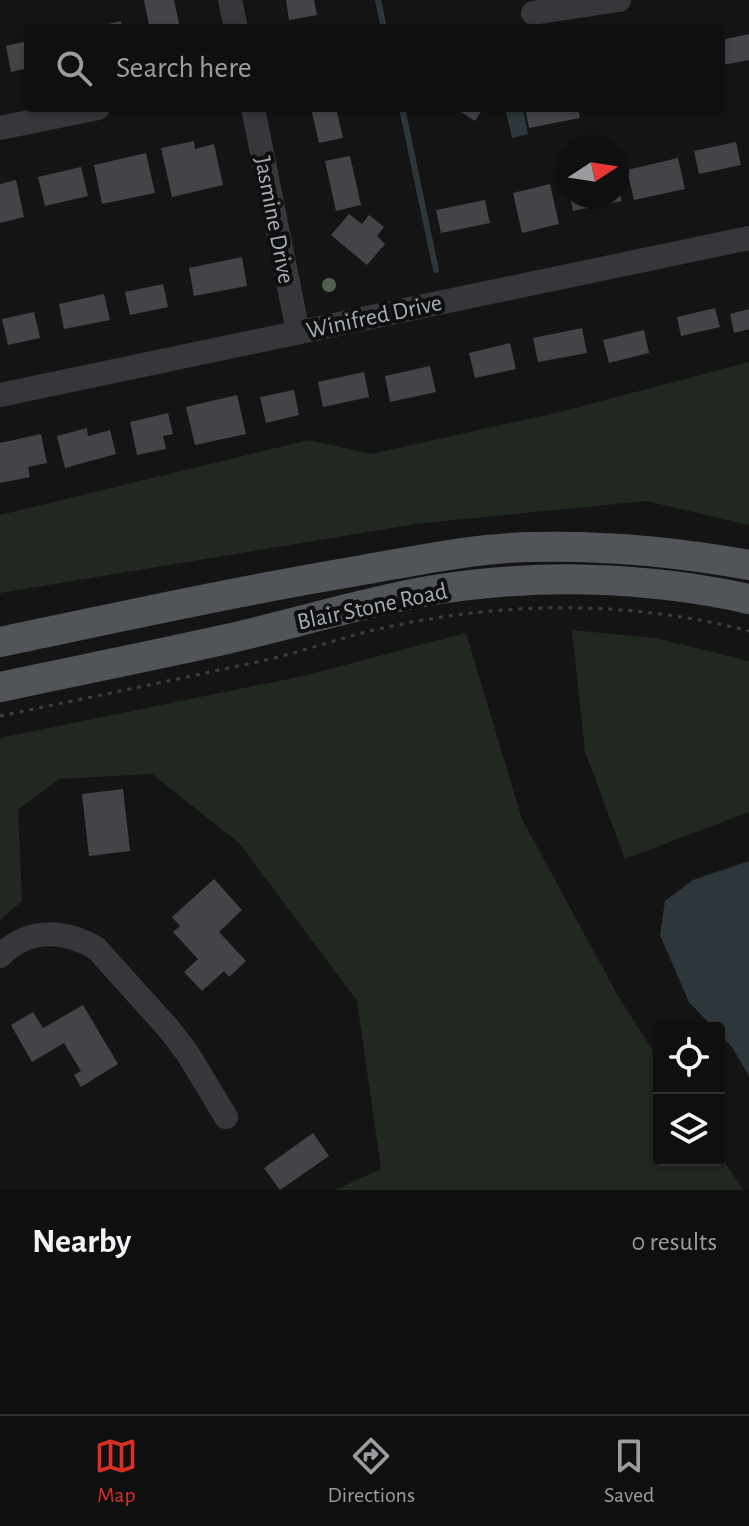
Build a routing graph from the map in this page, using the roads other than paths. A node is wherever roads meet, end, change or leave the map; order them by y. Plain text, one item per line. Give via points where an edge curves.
1 (230, 0) edge
2 (619, 0) edge
3 (533, 13) dead end
4 (235, 24) edge
5 (78, 112) edge
6 (254, 112) edge
7 (0, 128) edge
8 (749, 238) edge
9 (298, 332) junction
10 (0, 395) edge
11 (749, 565) edge
12 (749, 599) edge
13 (0, 642) edge
14 (0, 687) edge
15 (0, 956) edge
16 (226, 1117) dead end

1 - 4 street
2 - 3 street
5 - 7 street
6 - 9 street, Jasmine Drive
8 - 9 street, Winifred Drive
9 - 10 street, Winifred Drive
11 - 13 main road, Blair Stone Road via 618,547 463,553
12 - 14 main road, Blair Stone Road via 650,583 509,582 371,603
15 - 16 street via 25,937 43,934 62,934 96,948 169,1029

